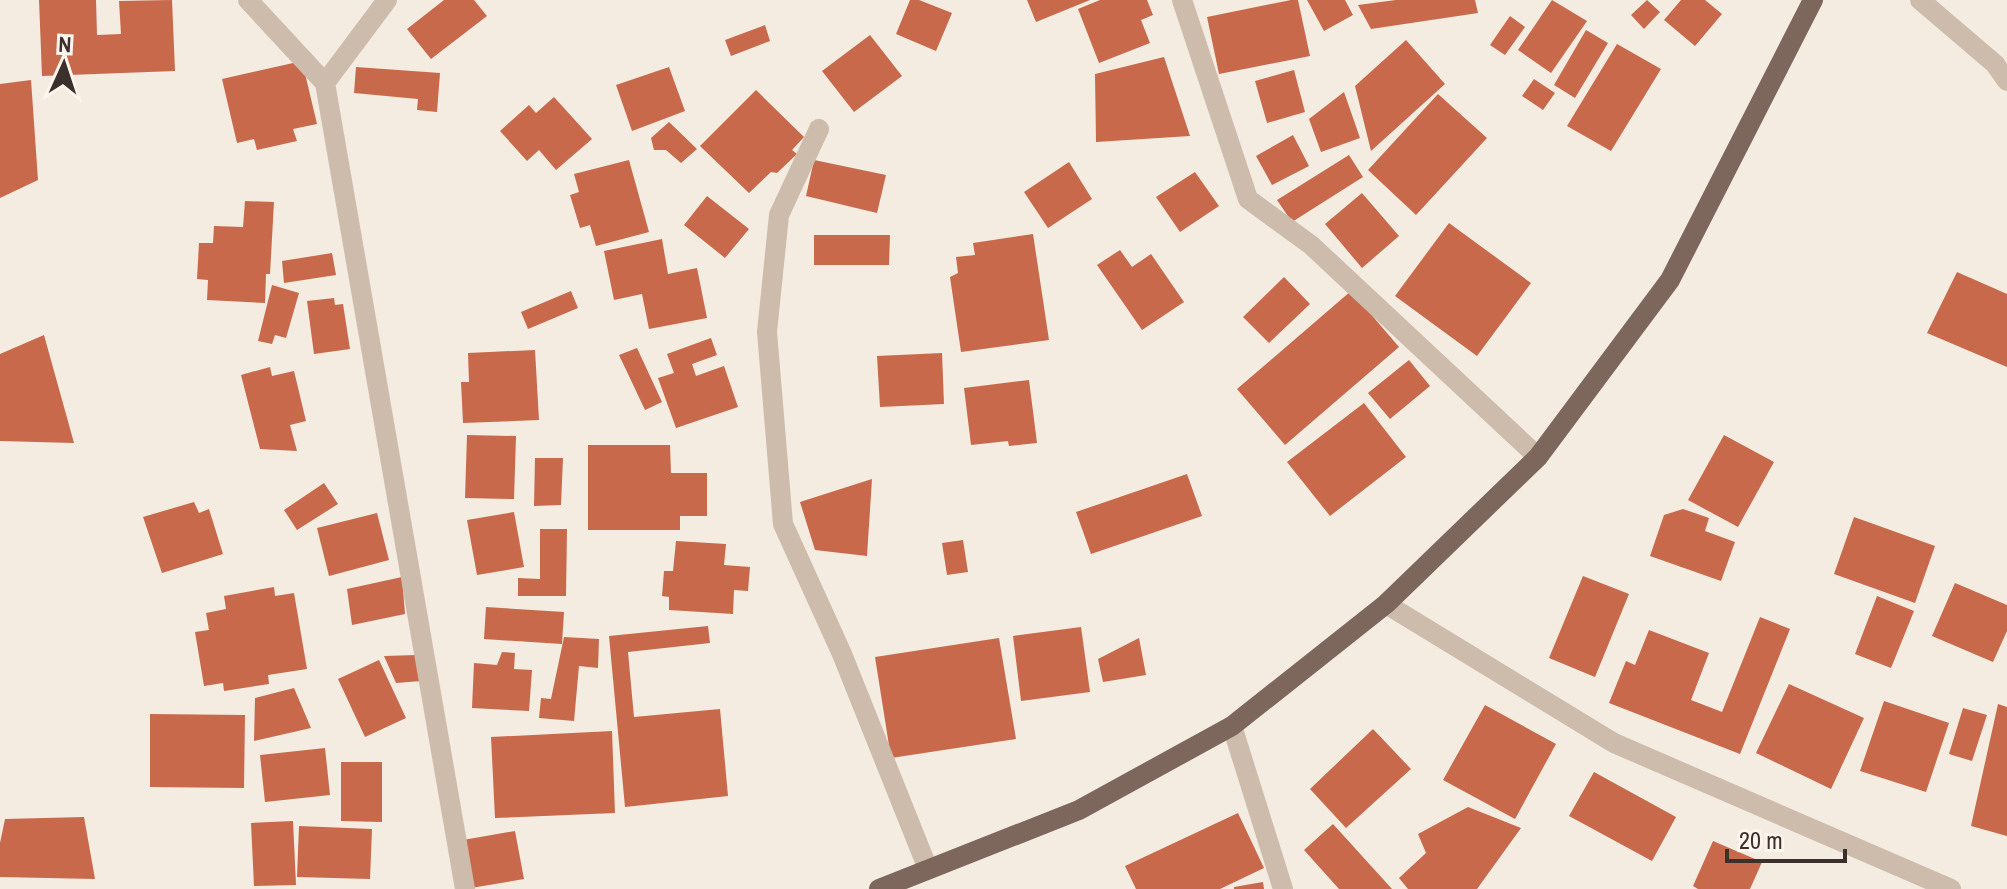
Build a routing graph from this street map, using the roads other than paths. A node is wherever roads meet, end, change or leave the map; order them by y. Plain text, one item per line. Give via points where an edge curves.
1 (248, 0) edge
2 (387, 0) edge
3 (1182, 0) edge
4 (1813, 0) edge
5 (1920, 0) edge
6 (2007, 81) edge
7 (325, 83) junction
8 (819, 129) dead end
9 (1538, 457) junction
10 (1386, 604) junction
11 (1232, 726) junction
12 (928, 869) junction
13 (465, 889) edge
14 (879, 889) edge
15 (1283, 889) edge
16 (1951, 889) edge

1 - 7 street
2 - 7 street
3 - 9 street via 1248,199 1311,245
4 - 9 main road via 1670,280
5 - 6 street via 1995,64
7 - 13 street
8 - 12 street via 779,215 767,332 783,524 842,654
9 - 10 main road
10 - 11 main road
10 - 16 street via 1614,743
11 - 12 main road via 1079,810
11 - 15 street
12 - 14 main road

